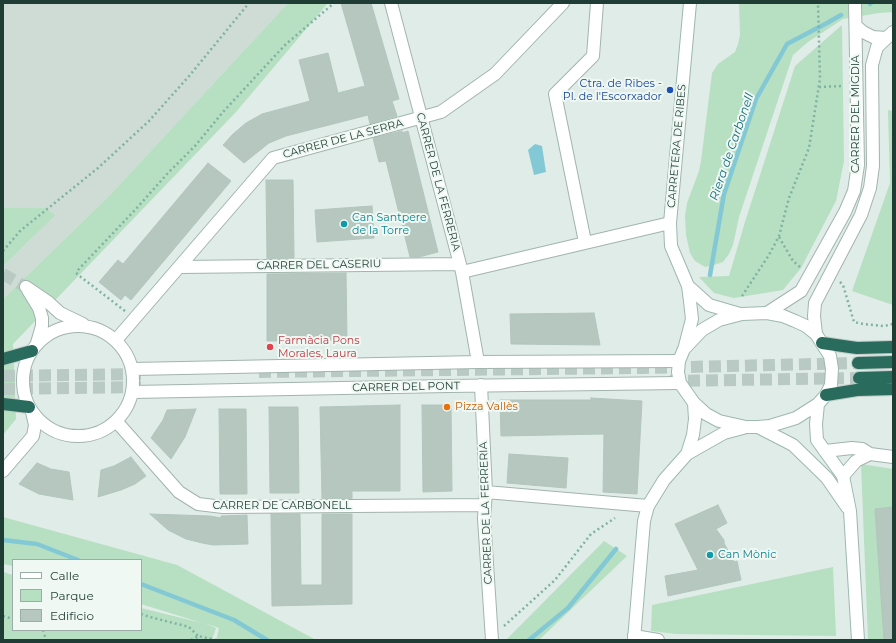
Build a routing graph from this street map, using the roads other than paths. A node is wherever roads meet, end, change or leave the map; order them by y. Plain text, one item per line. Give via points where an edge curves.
1 (391, 3) edge
2 (563, 3) edge
3 (597, 3) edge
4 (690, 3) edge
5 (854, 3) edge
6 (856, 26) junction
7 (890, 35) edge
8 (421, 118) junction
9 (670, 223) junction
10 (585, 242) junction
11 (179, 267) junction
12 (460, 268) junction
13 (688, 286) junction
14 (767, 313) junction
15 (742, 314) junction
16 (90, 327) junction
17 (819, 338) junction
18 (116, 340) junction
19 (893, 347) edge
20 (34, 348) junction
21 (684, 349) junction
22 (3, 359) edge
23 (679, 361) junction
24 (478, 362) junction
25 (893, 362) edge
26 (858, 363) tunnel mouth
27 (133, 369) junction
28 (893, 377) edge
29 (859, 378) tunnel mouth
30 (680, 383) junction
31 (481, 385) junction
32 (893, 389) edge
33 (133, 392) junction
34 (822, 400) junction
35 (694, 403) junction
36 (3, 404) edge
37 (31, 409) junction
38 (116, 421) junction
39 (746, 427) junction
40 (758, 427) junction
41 (62, 434) junction
42 (29, 442) junction
43 (825, 451) junction
44 (687, 454) junction
45 (870, 454) junction
46 (893, 457) edge
47 (3, 471) edge
48 (844, 476) junction
49 (486, 492) junction
50 (485, 505) junction
51 (648, 506) junction
52 (850, 511) junction
53 (634, 638) edge
54 (492, 640) edge
55 (658, 640) edge
56 (858, 640) edge

1 - 8 street, CARRER DE LA FERRERIA
2 - 8 street, CARRER DE LA SERRA via 495,74 441,112
3 - 10 street via 593,56 555,94
4 - 9 street, CARRETERA DE RIBES
5 - 6 street, CARRER DEL MIGDIA
6 - 7 street via 873,37
6 - 14 street, CARRER DEL MIGDIA via 858,165 854,190 845,212 801,291
7 - 17 street, CARRER DEL MIGDIA via 877,47 872,65 873,166 870,188 861,215 815,303 814,316
8 - 11 street, CARRER DE LA SERRA via 273,158
8 - 12 street, CARRER DE LA FERRERIA
9 - 10 street, CARRER DEL CASERIU
9 - 13 street, CARRETERA DE RIBES via 671,246
10 - 12 street, CARRER DEL CASERIU
11 - 12 street, CARRER DEL CASERIU
11 - 18 street, CARRER DE LA SERRA
12 - 24 street, CARRER DE LA FERRERIA
13 - 15 street, CARRETERA DE RIBES via 709,305
13 - 21 street, CARRETERA DE RIBES via 692,319
14 - 15 street
14 - 17 street via 806,326
15 - 21 street via 719,320 702,330
16 - 18 street via 106,332
16 - 20 street via 73,326 59,329 46,336
16 - 20 street via 60,313 26,287 42,318 40,334
17 - 19 highway via 857,348
17 - 34 street via 830,356 832,369 830,385
18 - 27 street via 128,355
20 - 22 highway
20 - 37 street via 26,362 23,375 23,390
21 - 23 street
23 - 24 street
23 - 30 street
24 - 27 street
25 - 26 highway
27 - 33 street
28 - 29 highway
30 - 31 street, CARRER DEL PONT
30 - 35 street
31 - 33 street, CARRER DEL PONT
31 - 49 street, CARRER DE LA FERRERIA
32 - 34 highway via 857,390
33 - 38 street via 128,405
34 - 40 street via 796,418
34 - 43 street via 816,424 817,440
35 - 39 street via 719,421
35 - 44 street via 693,435
36 - 37 highway
37 - 41 street via 47,427
37 - 42 street via 35,420 35,432
38 - 41 street via 95,434
38 - 50 street, CARRER DE CARBONELL via 180,492 198,504 223,507
39 - 40 street
39 - 44 street via 724,433
40 - 52 street via 793,445 804,455 827,478
41 - 42 street via 44,431
42 - 47 street
43 - 45 street via 852,448 862,449
43 - 48 street
44 - 51 street via 664,480
45 - 46 street
45 - 48 street via 856,461
48 - 52 street
49 - 50 street, CARRER DE LA FERRERIA
49 - 51 street
50 - 54 street, CARRER DE LA FERRERIA
51 - 53 street via 644,521
52 - 56 street
53 - 55 street

